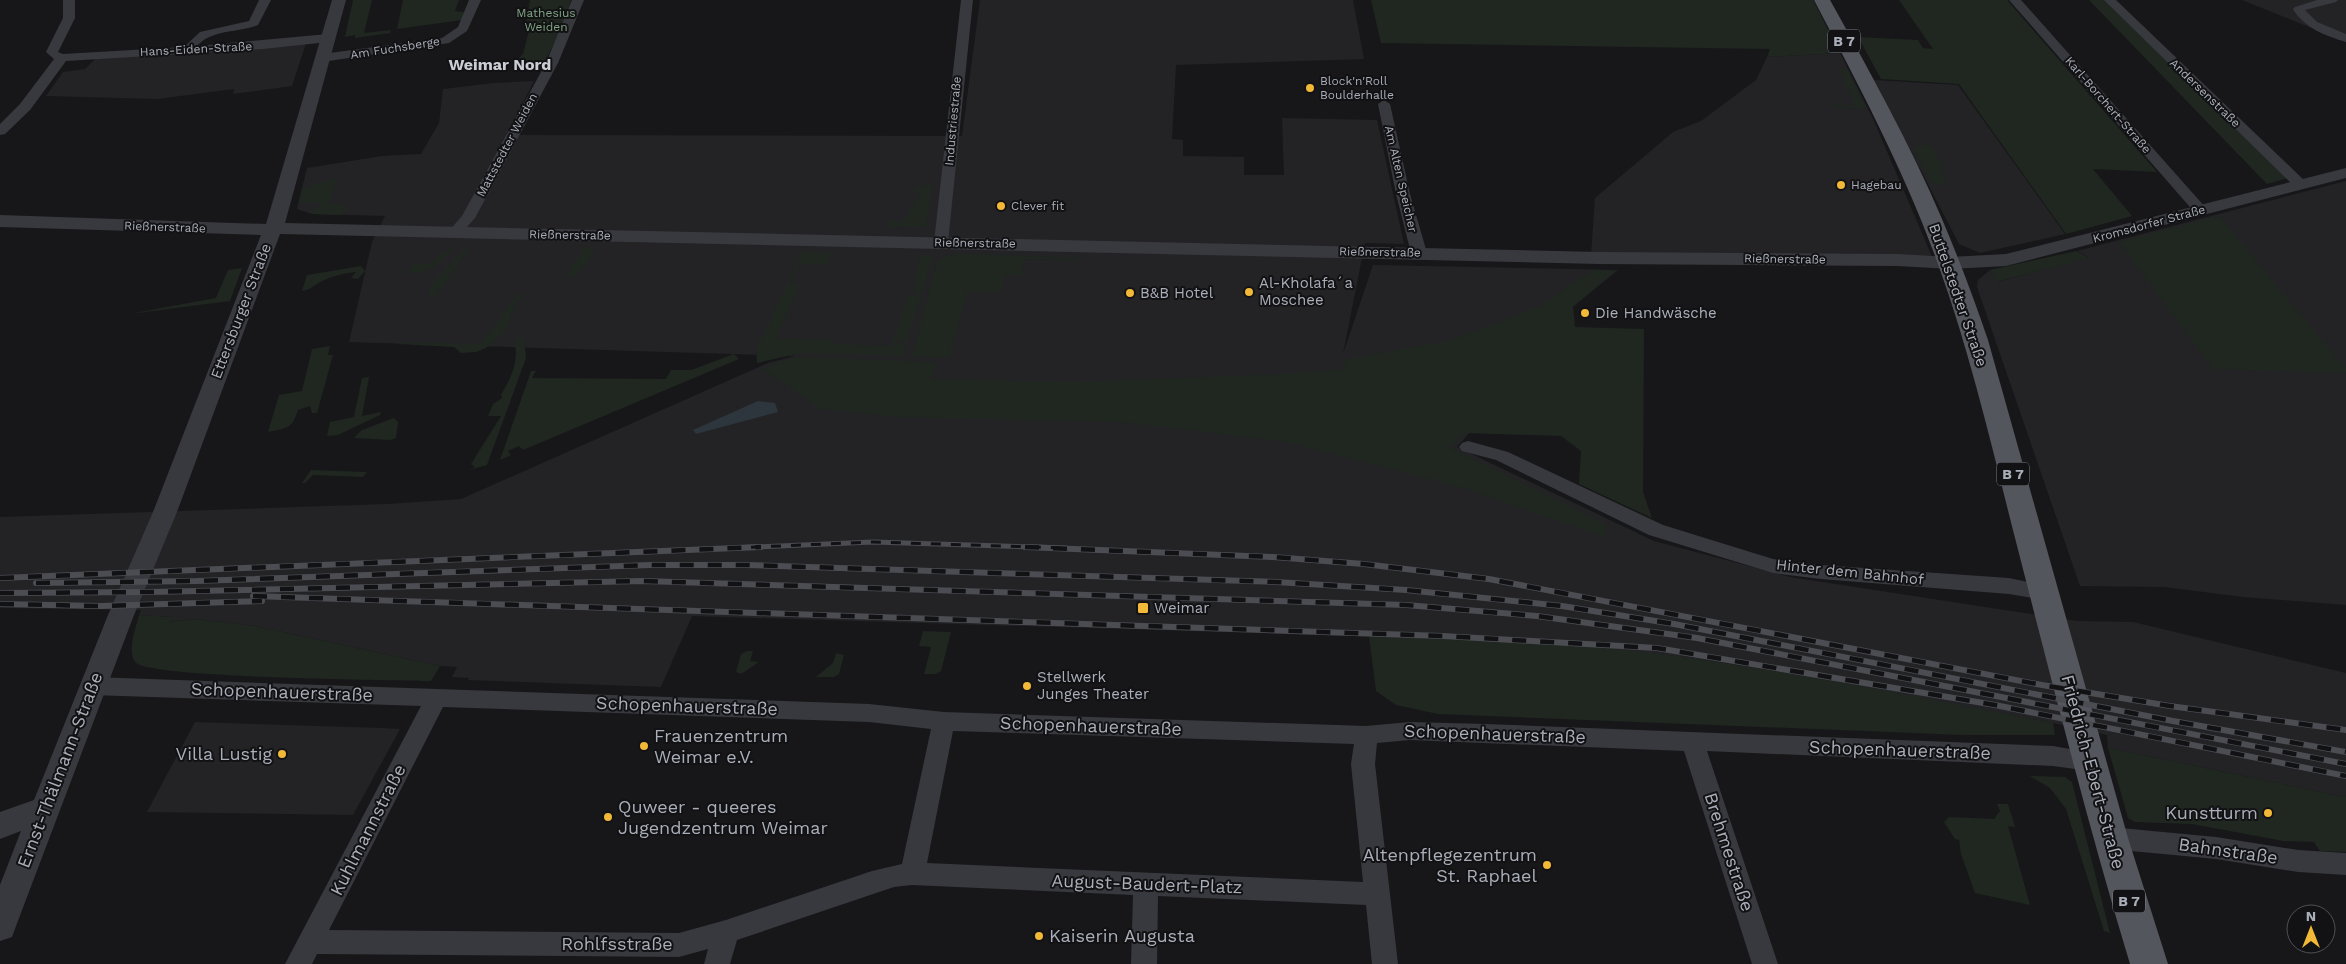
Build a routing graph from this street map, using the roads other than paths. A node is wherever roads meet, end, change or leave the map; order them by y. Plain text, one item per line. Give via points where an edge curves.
1 (69, 0) edge
2 (265, 0) edge
3 (340, 0) edge
4 (474, 0) edge
5 (578, 0) edge
6 (966, 0) edge
7 (1822, 0) edge
8 (2015, 0) edge
9 (2110, 0) edge
10 (2332, 0) edge
11 (328, 38) junction
12 (2346, 38) edge
13 (188, 49) junction
14 (63, 58) junction
15 (322, 58) junction
16 (1384, 104) dead end
17 (0, 131) edge
18 (2346, 173) edge
19 (2301, 185) junction
20 (2201, 211) junction
21 (0, 221) edge
22 (273, 229) junction
23 (456, 232) junction
24 (941, 242) junction
25 (1419, 253) junction
26 (1950, 263) junction
27 (1468, 447) dead end
28 (2047, 600) junction
29 (121, 615) joint
30 (92, 686) junction
31 (437, 697) junction
32 (944, 721) junction
33 (1366, 735) junction
34 (1692, 741) junction
35 (2090, 761) junction
36 (45, 809) junction
37 (0, 826) edge
38 (2110, 838) junction
39 (2346, 864) edge
40 (912, 874) junction
41 (1146, 885) junction
42 (1378, 894) junction
43 (0, 926) edge
44 (726, 932) junction
45 (310, 942) junction
46 (298, 964) edge
47 (717, 964) edge
48 (1144, 964) edge
49 (1385, 964) edge
50 (1765, 964) edge
51 (2149, 964) edge

1 - 14 street via 69,18 52,52
2 - 13 street via 254,23 205,33
3 - 11 street, Ettersburger Straße
4 - 15 street, Am Fuchsberge via 463,29 445,41
5 - 23 street, Mattstedter Weiden via 571,24 552,63 468,218
6 - 24 street, Industriestraße
7 - 26 main road, Buttelstedter Straße / B 7 via 1898,147
8 - 20 street, Karl-Borchert-Straße
9 - 19 street, Andersenstraße
10 - 12 street via 2299,9 2312,24
11 - 13 street, Hans-Eiden-Straße
11 - 15 street, Ettersburger Straße
13 - 14 street, Hans-Eiden-Straße
14 - 17 street via 25,107
15 - 22 street, Ettersburger Straße
16 - 25 street, Am Alten Speicher
18 - 19 street, Kromsdorfer Straße
19 - 20 street, Kromsdorfer Straße
20 - 26 street, Kromsdorfer Straße via 2006,260
21 - 22 street, Rießnerstraße
22 - 23 street, Rießnerstraße
22 - 29 street, Ettersburger Straße via 165,512
23 - 24 street, Rießnerstraße
24 - 25 street, Rießnerstraße
25 - 26 street, Rießnerstraße
26 - 28 main road, Buttelstedter Straße / B 7 via 1976,340
27 - 28 street, Hinter dem Bahnhof via 1502,456 1656,530 1773,566 2009,586
28 - 35 main road, Friedrich-Ebert-Straße / B 7
29 - 30 street, Ernst-Thälmann-Straße
30 - 31 street, Schopenhauerstraße
30 - 36 street, Ernst-Thälmann-Straße
31 - 32 street, Schopenhauerstraße via 869,712
31 - 45 street, Kuhlmannstraße
32 - 33 street, Schopenhauerstraße
32 - 40 street
33 - 34 street, Schopenhauerstraße via 1410,731
33 - 42 street via 1363,764
34 - 35 street, Schopenhauerstraße via 2053,756
34 - 50 street, Brehmestraße
35 - 38 main road, Friedrich-Ebert-Straße / B 7
36 - 37 street
36 - 43 street, Ernst-Thälmann-Straße
38 - 39 street, Bahnstraße
38 - 51 main road, Friedrich-Ebert-Straße / B 7
40 - 41 street, August-Baudert-Platz
40 - 44 street, Rohlfsstraße via 872,882
41 - 42 street, August-Baudert-Platz
41 - 48 street
42 - 49 street
44 - 45 street, Rohlfsstraße via 679,945
44 - 47 street
45 - 46 street, Kuhlmannstraße

